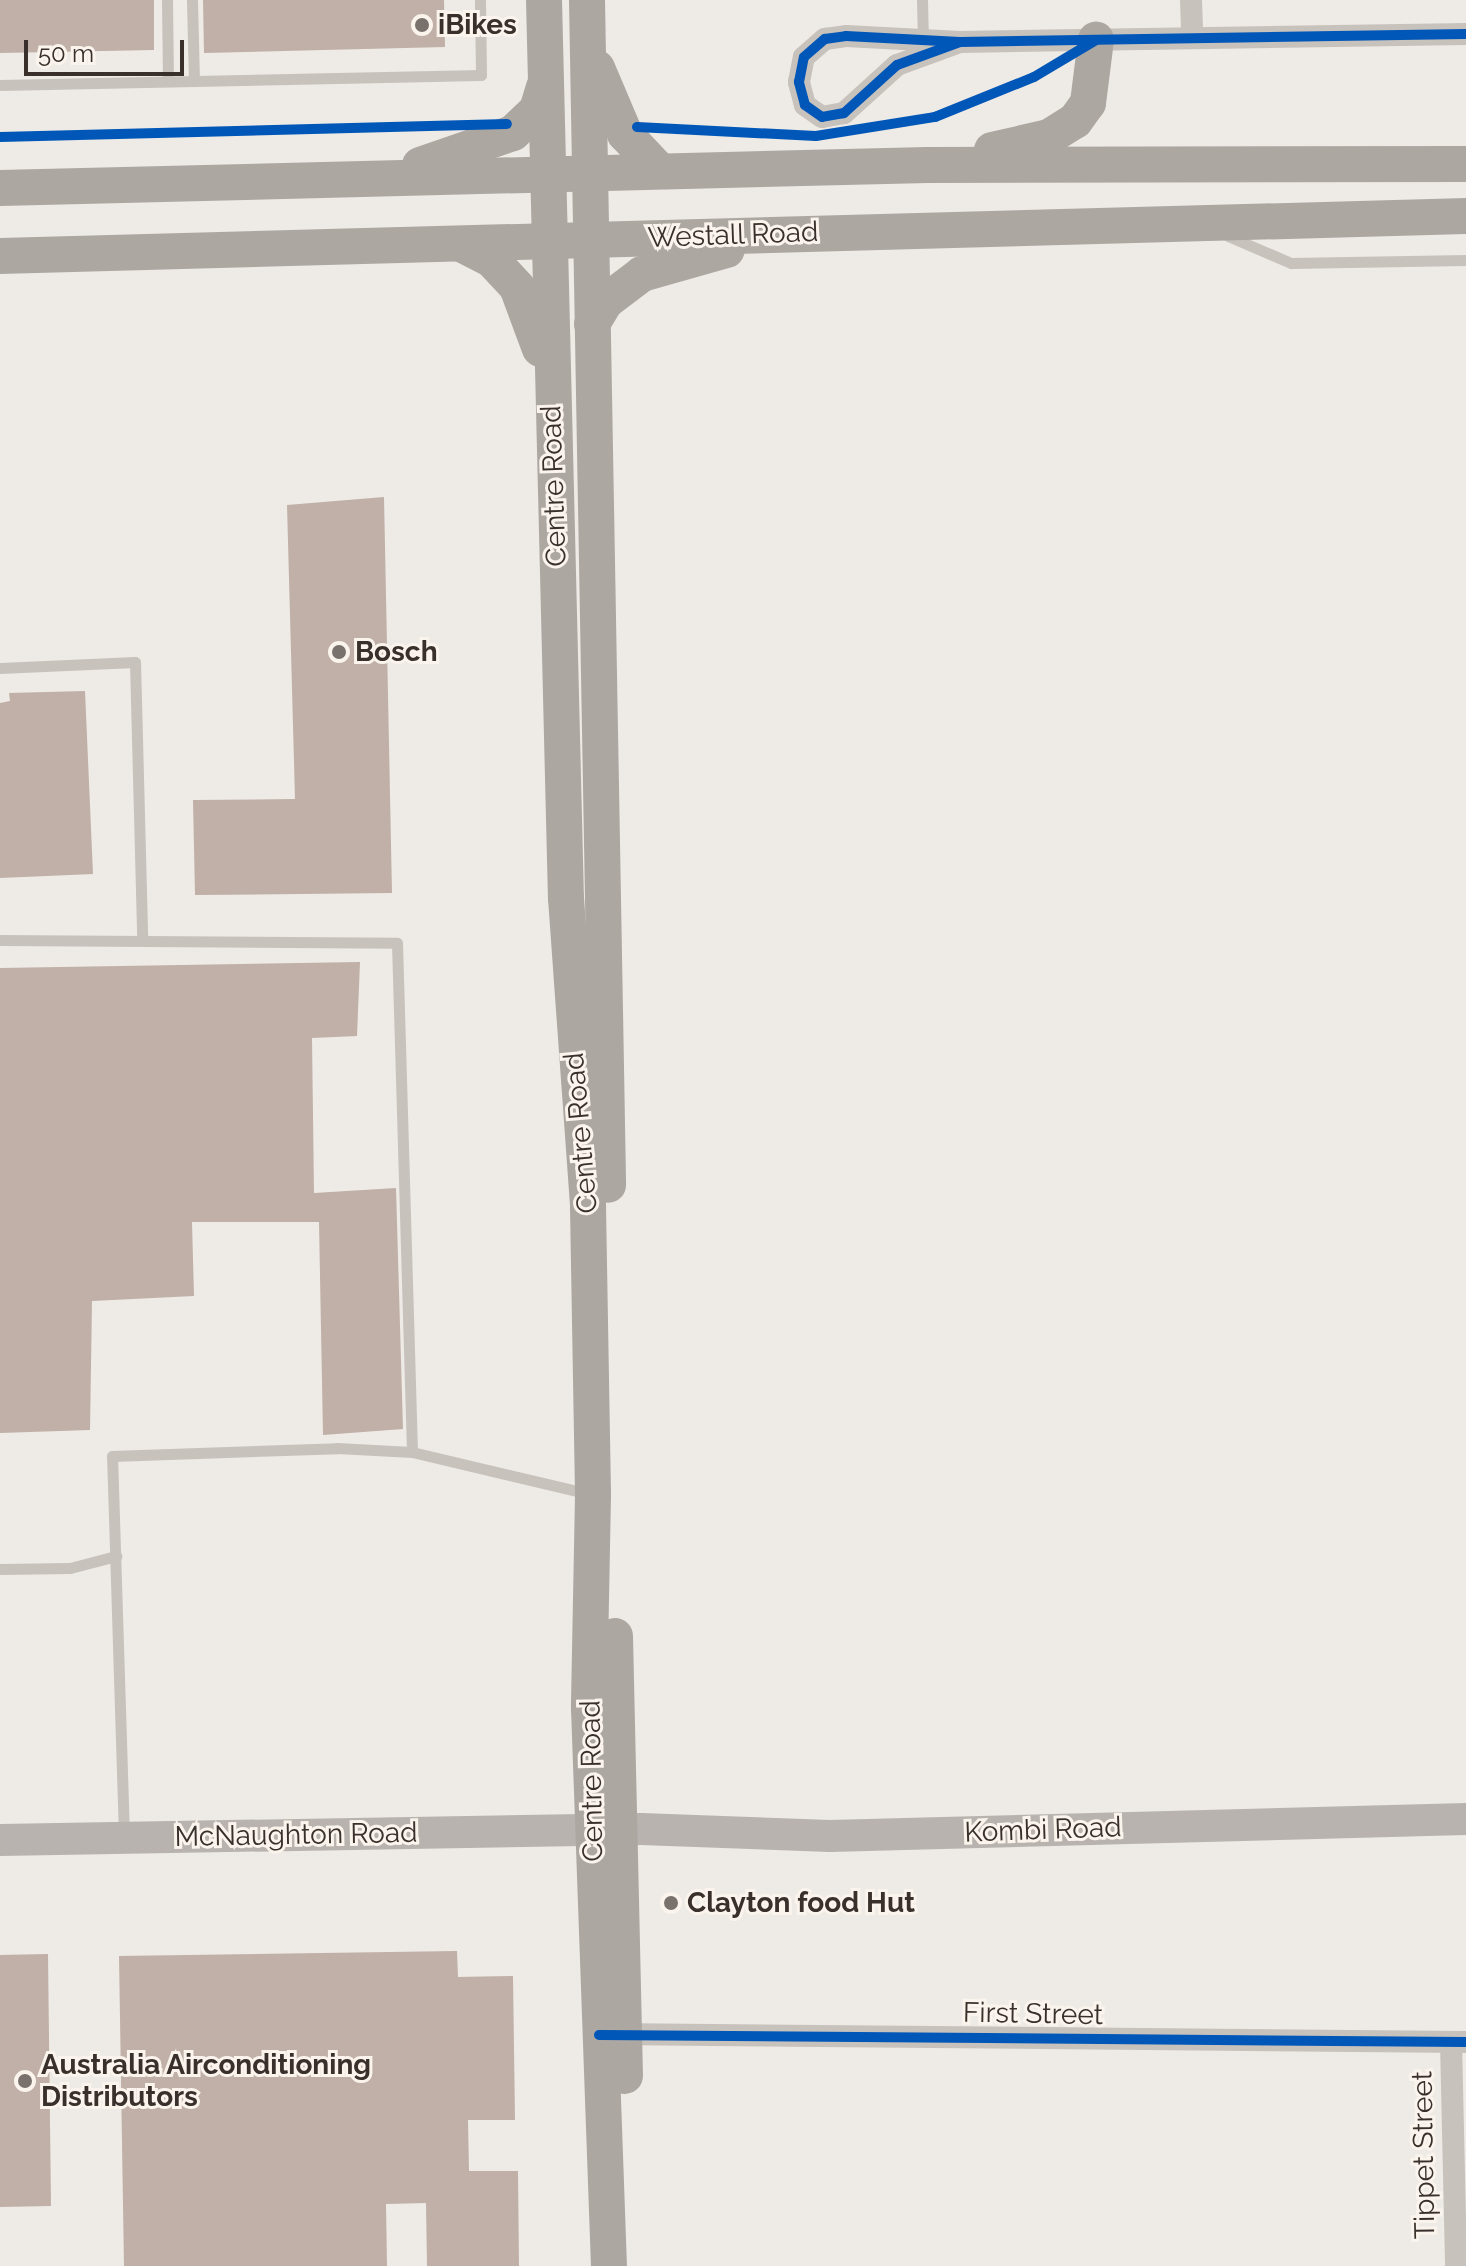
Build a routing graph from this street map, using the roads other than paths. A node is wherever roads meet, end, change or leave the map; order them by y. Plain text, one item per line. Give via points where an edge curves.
1 (167, 0) edge
2 (192, 0) edge
3 (480, 0) edge
4 (544, 0) edge
5 (587, 0) edge
6 (922, 0) edge
7 (1191, 0) edge
8 (1466, 34) edge
9 (1192, 37) junction
10 (923, 40) junction
11 (1096, 40) junction
12 (960, 42) junction
13 (588, 44) junction
14 (168, 81) junction
15 (194, 81) junction
16 (0, 85) edge
17 (544, 87) junction
18 (1466, 164) edge
19 (928, 165) junction
20 (660, 171) junction
21 (591, 173) junction
22 (548, 176) junction
23 (365, 181) junction
24 (0, 188) edge
25 (1466, 216) edge
26 (1200, 223) junction
27 (795, 234) junction
28 (592, 239) junction
29 (549, 240) junction
30 (461, 244) junction
31 (0, 256) edge
32 (1466, 260) edge
33 (592, 324) junction
34 (551, 389) junction
35 (0, 668) edge
36 (142, 937) junction
37 (0, 940) edge
38 (412, 1452) junction
39 (593, 1495) junction
40 (116, 1556) junction
41 (0, 1569) edge
42 (1466, 1819) edge
43 (605, 1830) junction
44 (124, 1837) junction
45 (0, 1840) edge
46 (611, 2034) junction
47 (1459, 2042) edge
48 (609, 2266) edge
49 (628, 2266) edge
50 (1456, 2266) edge

1 - 14 lane
2 - 15 lane
3 - 15 lane via 481,75
4 - 17 main road, Centre Road
5 - 13 main road, Centre Road
6 - 10 lane
7 - 9 street
8 - 9 street
9 - 11 street
10 - 12 street
10 - 12 street via 825,39 800,67 805,105 822,117 844,113 897,65
11 - 12 street
11 - 19 main road via 1088,103 1075,121 1049,137
13 - 20 main road via 625,134
13 - 21 main road, Centre Road
14 - 15 lane
14 - 16 lane
17 - 22 main road, Centre Road
17 - 23 main road via 537,110 513,133
18 - 19 main road
19 - 20 main road
20 - 21 main road
21 - 22 main road
21 - 28 main road, Centre Road
22 - 23 main road
22 - 29 main road, Centre Road
23 - 24 main road
25 - 26 main road, Westall Road
26 - 27 main road, Westall Road
26 - 32 lane via 1291,263
27 - 28 main road, Westall Road
27 - 33 main road via 642,274 618,290
28 - 29 main road, Westall Road
28 - 33 main road, Centre Road
29 - 30 main road, Westall Road
29 - 34 main road, Centre Road
30 - 31 main road, Westall Road
30 - 34 main road via 491,259 517,287
33 - 43 main road, Centre Road
34 - 39 main road, Centre Road via 570,1009 588,1207
35 - 36 lane via 135,662
36 - 37 lane
36 - 38 lane via 397,943
38 - 39 lane
38 - 40 lane via 337,1448 112,1456
39 - 43 main road, Centre Road
40 - 41 lane via 70,1568
40 - 44 lane
42 - 43 main road, Kombi Road via 830,1836
43 - 44 main road, McNaughton Road
43 - 46 main road, Centre Road
44 - 45 main road, McNaughton Road
46 - 47 street, First Street
46 - 48 main road, Centre Road
46 - 49 main road, Centre Road
47 - 50 street, Tippet Street

